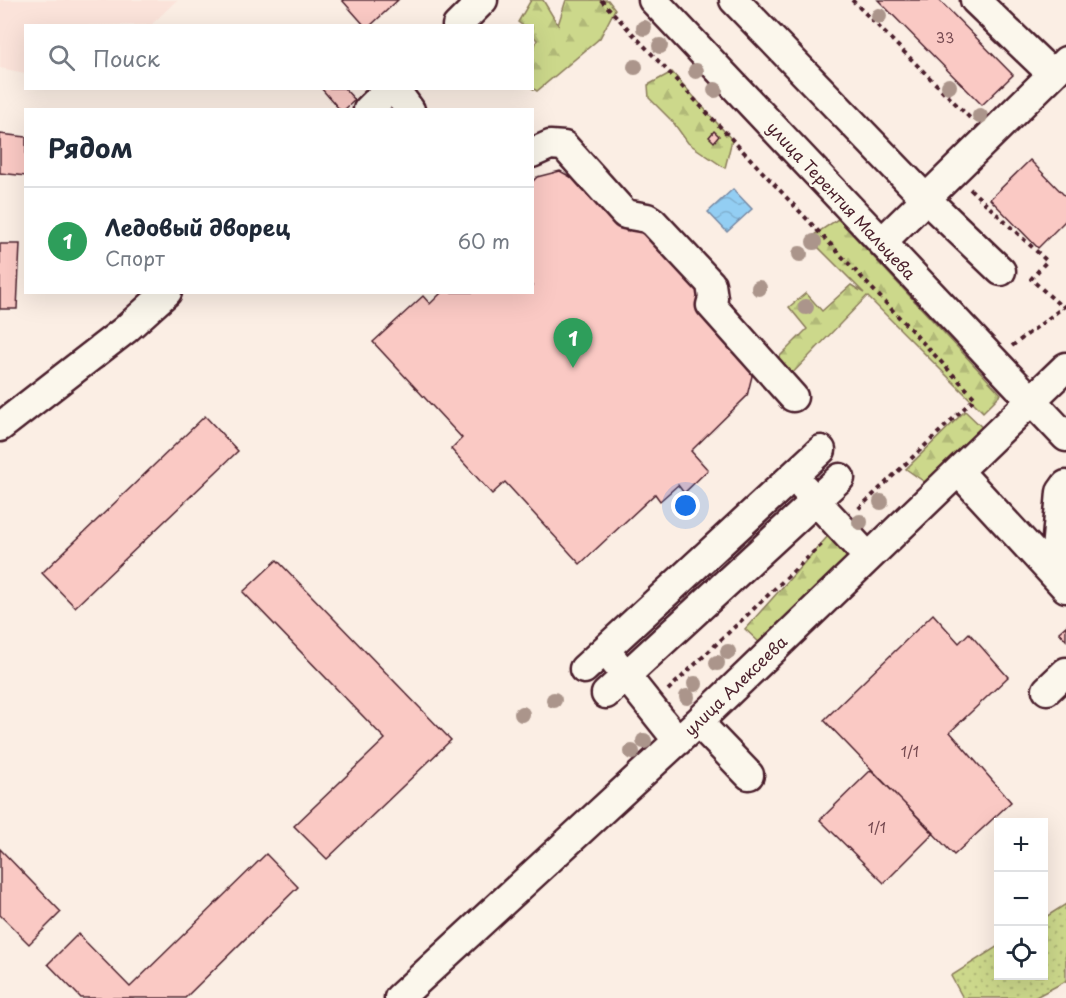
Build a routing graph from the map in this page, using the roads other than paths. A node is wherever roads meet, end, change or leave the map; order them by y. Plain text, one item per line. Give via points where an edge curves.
1 (483, 0) edge
2 (653, 0) edge
3 (734, 0) edge
4 (975, 0) edge
5 (459, 24) edge
6 (1059, 68) edge
7 (390, 90) edge
8 (394, 90) edge
9 (370, 108) edge
10 (408, 108) edge
11 (534, 152) edge
12 (926, 198) junction
13 (882, 242) junction
14 (1001, 271) dead end
15 (165, 294) edge
16 (1066, 367) edge
17 (793, 397) dead end
18 (1032, 399) junction
19 (0, 427) edge
20 (1066, 437) edge
21 (821, 450) dead end
22 (958, 471) junction
23 (793, 476) junction
24 (840, 478) dead end
25 (1066, 485) edge
26 (816, 501) junction
27 (868, 557) junction
28 (1060, 581) edge
29 (627, 675) junction
30 (606, 694) dead end
31 (688, 731) junction
32 (749, 775) dead end
33 (399, 998) edge

1 - 5 street
2 - 13 street, улица Терентия Мальцева
3 - 12 street
4 - 6 street
6 - 12 street
7 - 9 street
8 - 10 street
11 - 17 street via 550,145 564,146 625,214 653,222 711,284 711,305
12 - 13 street
12 - 14 street
13 - 18 street, улица Терентия Мальцева
15 - 19 street via 125,330
16 - 18 street, улица Алексеева
18 - 20 street, улица Терентия Мальцева
18 - 22 street, улица Алексеева
21 - 23 street
22 - 27 street, улица Алексеева
22 - 28 street
23 - 26 street
23 - 29 street via 594,660
24 - 26 street
25 - 28 street via 1062,492
26 - 27 street
26 - 29 street
27 - 31 street, улица Алексеева
29 - 30 street
29 - 31 street via 650,707
31 - 32 street
31 - 33 street, улица Алексеева

